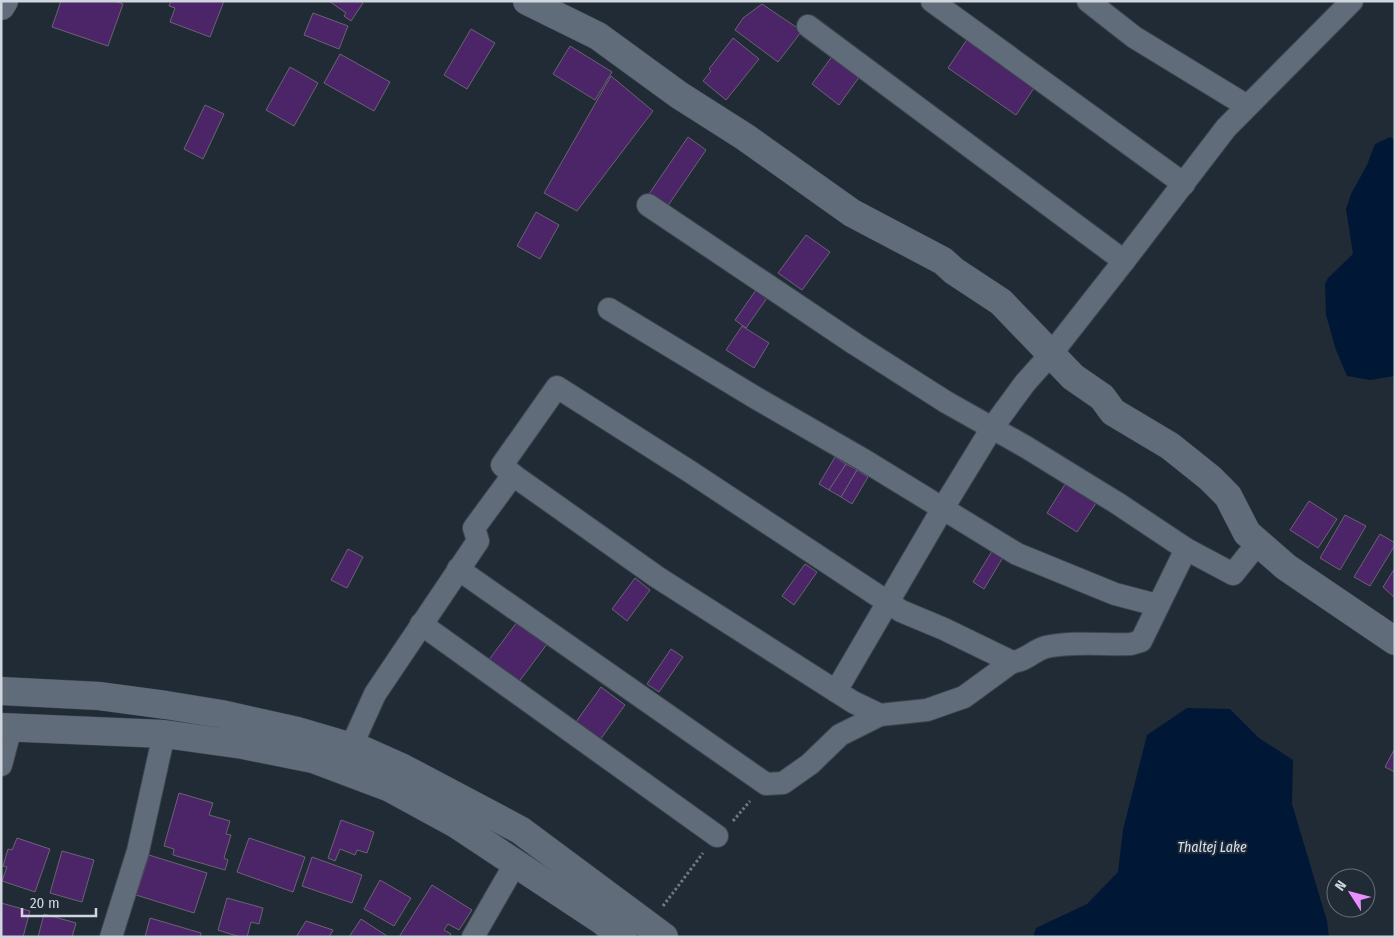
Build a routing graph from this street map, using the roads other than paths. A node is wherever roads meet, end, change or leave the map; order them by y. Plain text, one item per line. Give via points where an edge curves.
1 (4, 1) edge
2 (527, 1) edge
3 (932, 1) edge
4 (1088, 1) edge
5 (1352, 1) edge
6 (1, 6) edge
7 (808, 26) dead end
8 (1248, 106) junction
9 (1184, 184) junction
10 (648, 204) dead end
11 (1124, 261) junction
12 (609, 309) dead end
13 (1051, 354) junction
14 (992, 428) junction
15 (513, 475) junction
16 (943, 508) junction
17 (1258, 543) junction
18 (1186, 549) junction
19 (458, 569) junction
20 (887, 602) junction
21 (1157, 605) junction
22 (421, 624) junction
23 (1395, 641) edge
24 (1012, 662) junction
25 (1, 691) edge
26 (836, 691) junction
27 (880, 715) junction
28 (6, 727) edge
29 (164, 734) junction
30 (351, 747) junction
31 (1, 765) edge
32 (717, 836) dead end
33 (515, 864) junction
34 (641, 933) edge
35 (111, 937) edge
36 (473, 937) edge

1 - 6 street
2 - 13 street via 598,36 852,214 943,261 1001,302
3 - 9 street
4 - 8 street via 1134,37
5 - 8 street
7 - 11 street
8 - 9 street via 1226,128
9 - 11 street
10 - 14 street via 847,339
11 - 13 street
12 - 16 street
13 - 14 street via 1024,383
13 - 17 street via 1073,377 1102,397 1113,412 1170,446 1210,478 1228,496 1247,533
14 - 16 street
14 - 18 street via 1117,503
15 - 19 street via 474,528 478,541
15 - 20 street via 502,465 557,387
15 - 26 street via 657,577
16 - 20 street
16 - 21 street via 1017,554 1115,594
17 - 18 street via 1233,574
17 - 23 street via 1286,568
18 - 21 street
19 - 22 street
19 - 27 street via 766,784 783,783 810,764 840,735
20 - 24 street
20 - 26 street
21 - 24 street via 1140,641 1045,647 1021,661
22 - 30 street via 375,694
22 - 32 street
24 - 27 street via 964,697 927,710
25 - 30 street via 99,696 166,705 297,731
26 - 27 street
28 - 29 street
28 - 31 street
29 - 33 street via 313,759 390,788 456,824
29 - 35 street via 138,851
30 - 34 street via 403,768 520,830
33 - 34 street via 601,920
33 - 36 street

